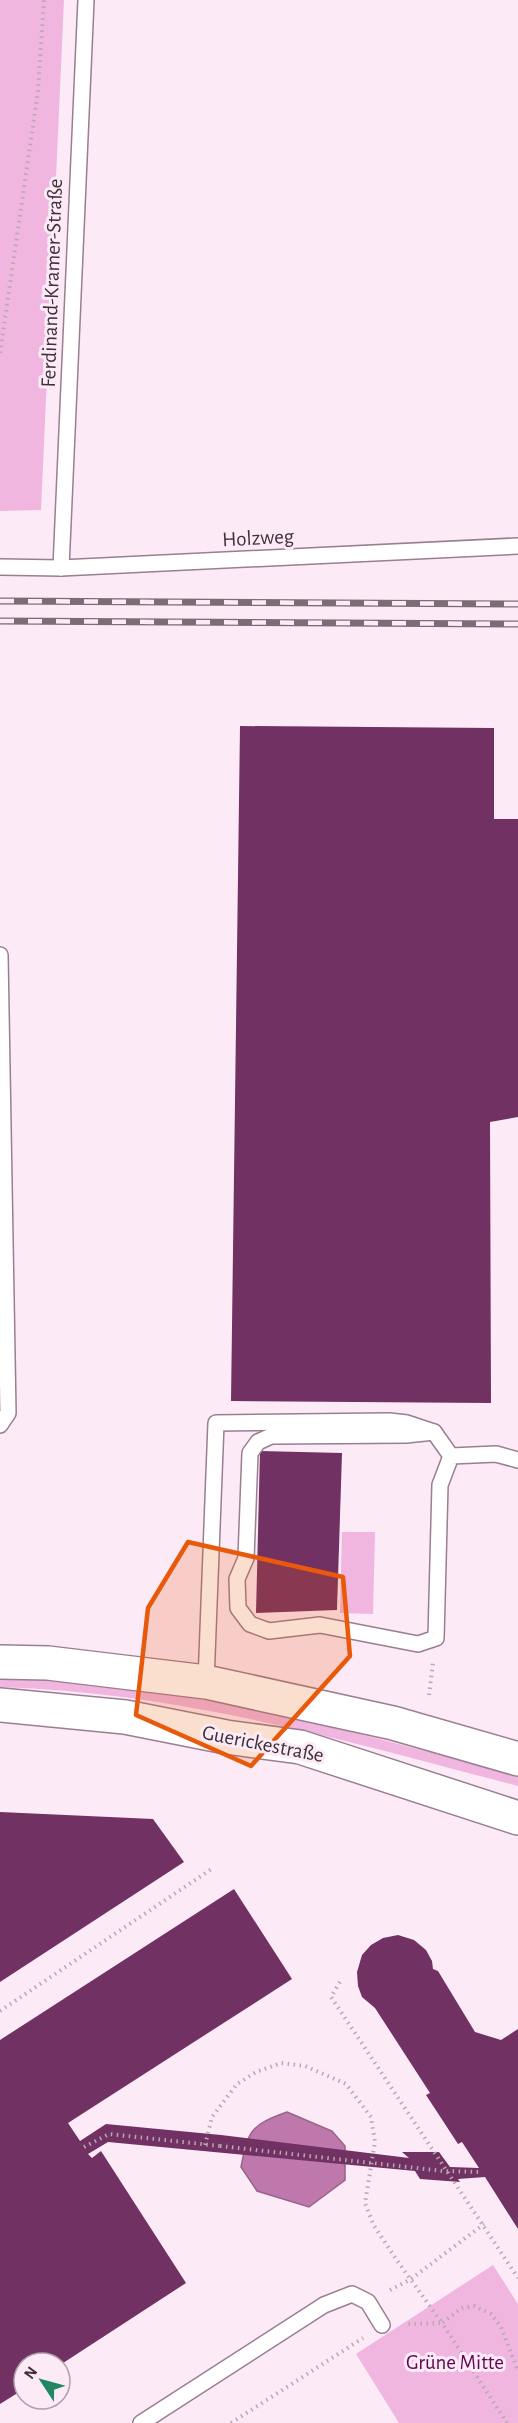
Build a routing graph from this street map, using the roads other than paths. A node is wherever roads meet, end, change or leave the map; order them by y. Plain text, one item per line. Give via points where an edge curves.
1 (86, 0) edge
2 (518, 546) edge
3 (0, 567) edge
4 (61, 568) junction
5 (0, 955) edge
6 (0, 1425) edge
7 (434, 1432) junction
8 (451, 1456) junction
9 (518, 1460) edge
10 (0, 1662) edge
11 (207, 1682) junction
12 (0, 1705) edge
13 (518, 1759) edge
14 (518, 1818) edge
15 (382, 2325) road end
16 (141, 2423) edge

1 - 4 lane, Ferdinand-Kramer-Straße
2 - 4 lane, Holzweg
3 - 4 lane, Holzweg
5 - 6 lane via 8,1413
7 - 8 lane
7 - 8 lane via 272,1436 258,1442 250,1453 246,1558 237,1579 238,1608 250,1624 268,1631 320,1625 418,1644 436,1638 440,1485
7 - 11 lane via 389,1421 216,1423
8 - 9 lane via 496,1454
10 - 11 main road
11 - 13 main road via 393,1723
12 - 14 main road, Guerickestraße via 125,1717 300,1747
15 - 16 lane via 368,2302 352,2294 324,2305

